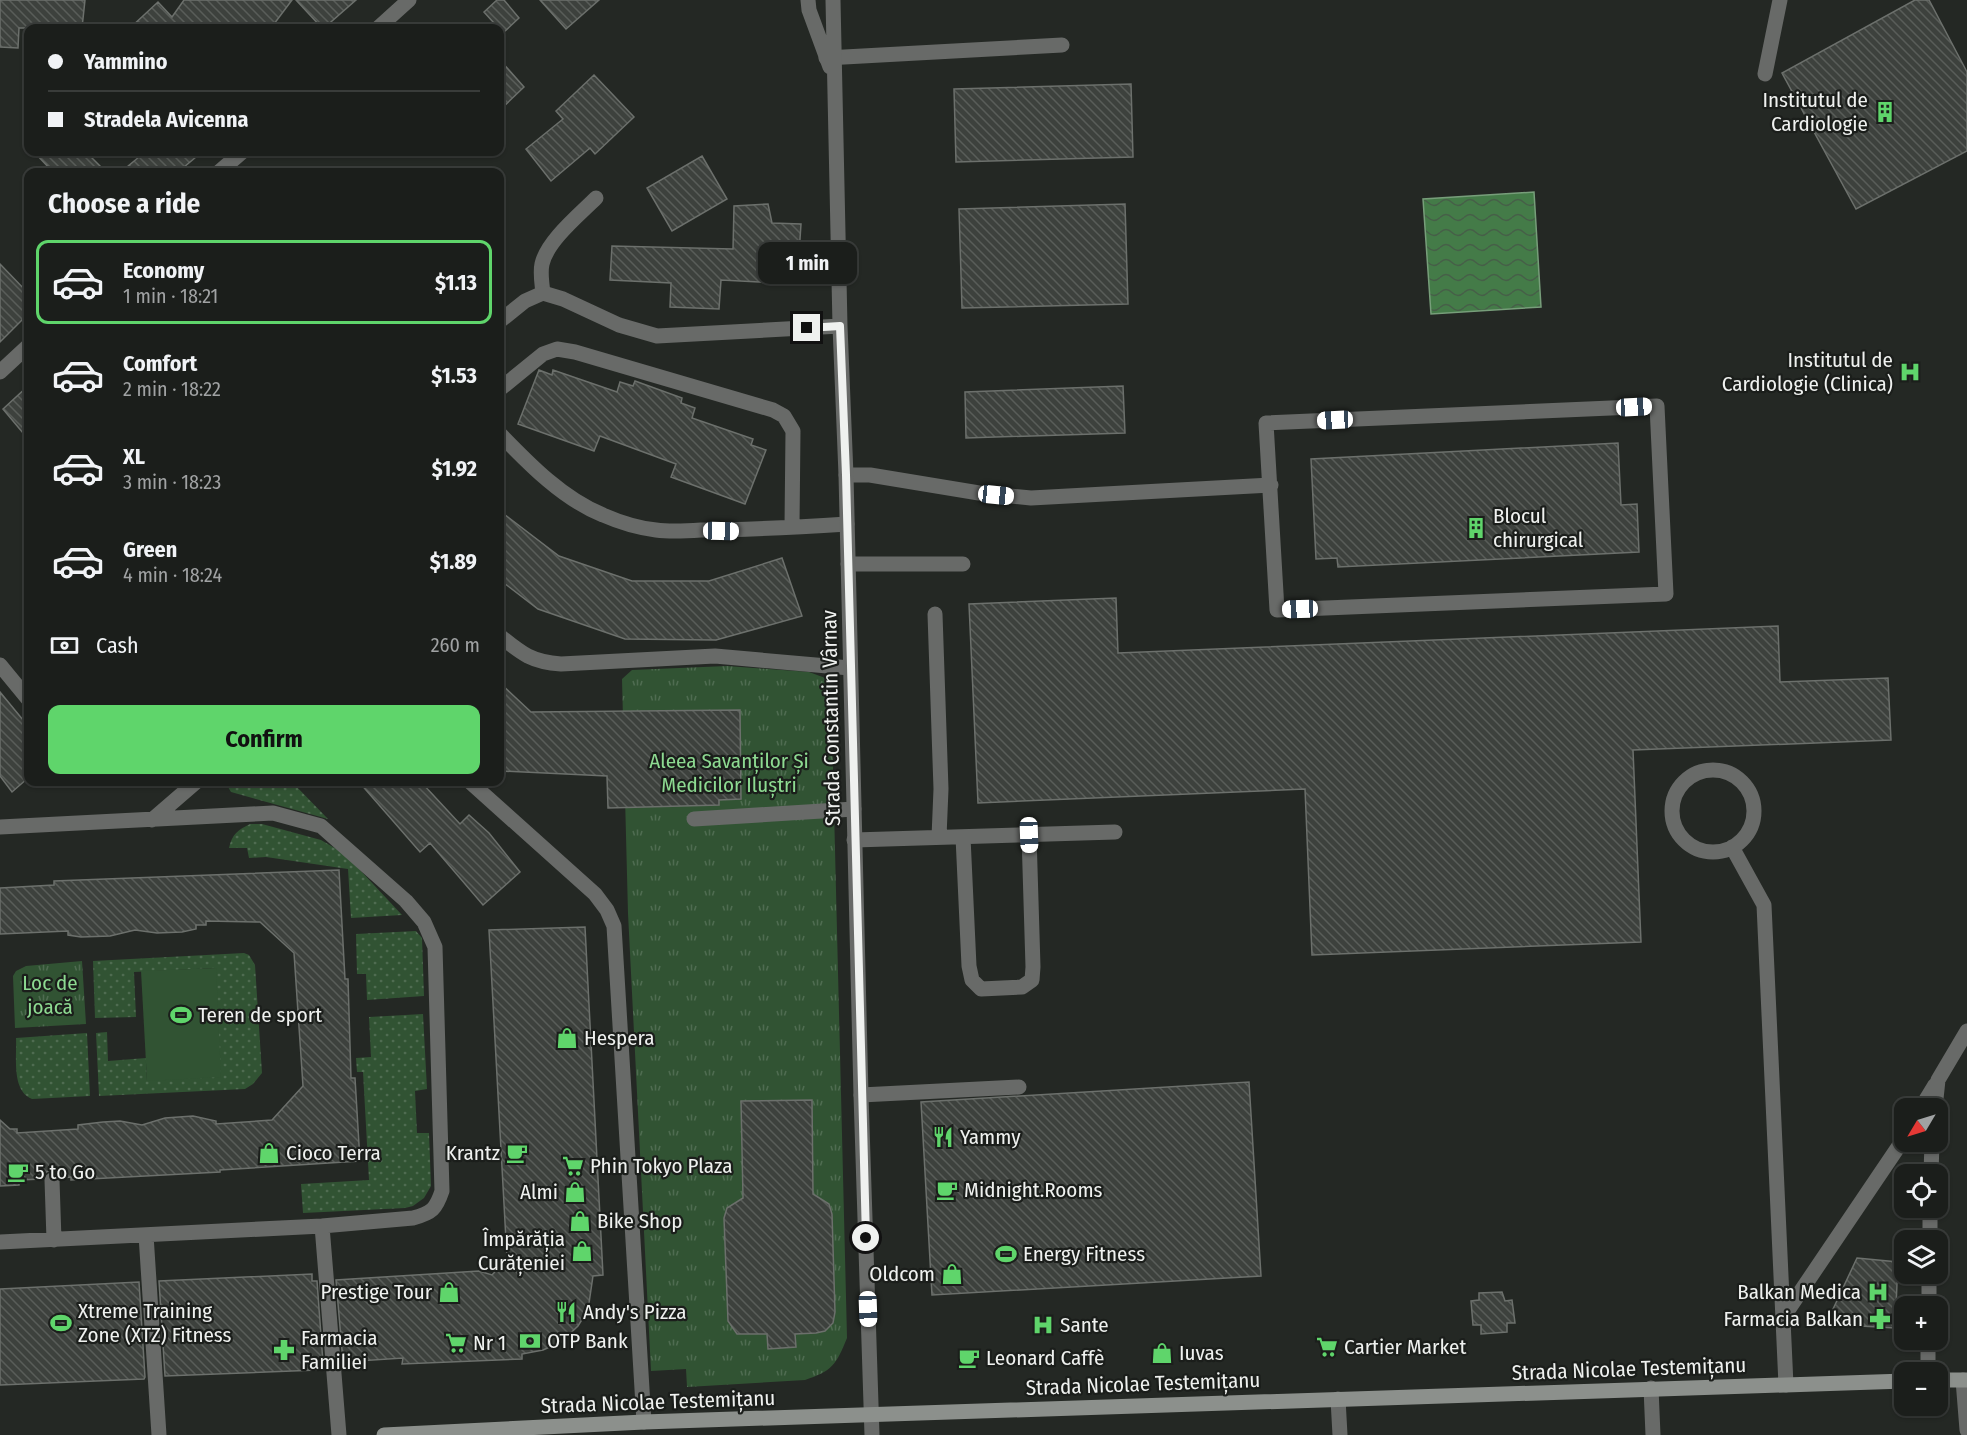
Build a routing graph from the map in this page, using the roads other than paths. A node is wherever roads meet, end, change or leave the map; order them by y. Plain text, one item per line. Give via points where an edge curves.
1 (409, 0) edge
2 (808, 0) edge
3 (833, 0) edge
4 (1780, 0) edge
5 (382, 24) edge
6 (1062, 45) dead end
7 (830, 58) junction
8 (1765, 74) dead end
9 (237, 156) edge
10 (224, 168) edge
11 (596, 198) dead end
12 (543, 293) junction
13 (504, 318) edge
14 (840, 326) junction
15 (24, 350) edge
16 (0, 372) edge
17 (504, 385) edge
18 (504, 438) edge
19 (846, 475) junction
20 (1271, 485) junction
21 (847, 524) junction
22 (792, 526) junction
23 (848, 564) junction
24 (963, 564) dead end
25 (934, 614) dead end
26 (504, 639) edge
27 (0, 666) edge
28 (850, 668) junction
29 (24, 694) edge
30 (191, 786) edge
31 (474, 786) edge
32 (854, 809) junction
33 (694, 819) dead end
34 (152, 820) junction
35 (0, 827) edge
36 (1115, 832) dead end
37 (1029, 835) junction
38 (939, 837) junction
39 (963, 837) junction
40 (854, 840) junction
41 (1732, 847) junction
42 (1967, 1031) edge
43 (1938, 1080) junction
44 (1019, 1087) dead end
45 (861, 1095) junction
46 (1927, 1098) edge
47 (1936, 1098) edge
48 (1895, 1152) edge
49 (52, 1180) dead end
50 (322, 1226) junction
51 (146, 1235) junction
52 (54, 1240) junction
53 (0, 1242) edge
54 (1782, 1319) junction
55 (1948, 1380) edge
56 (1965, 1380) edge
57 (1894, 1381) edge
58 (1786, 1385) junction
59 (1651, 1388) junction
60 (1338, 1399) junction
61 (872, 1416) junction
62 (644, 1422) junction
63 (1967, 1430) edge
64 (159, 1435) edge
65 (339, 1435) edge
66 (384, 1435) edge
67 (872, 1435) edge
68 (1340, 1435) edge
69 (1653, 1435) edge

1 - 5 street
2 - 7 street
3 - 7 street
4 - 8 street
6 - 7 street
7 - 14 street, Strada Constantin Vârnav via 834,78
9 - 10 street
11 - 12 street via 562,232 542,263
12 - 13 street
12 - 14 street via 619,325 657,336
14 - 19 street, Strada Constantin Vârnav
15 - 16 street
17 - 22 street via 543,354 557,349 773,410 784,416 793,431
18 - 22 street via 545,478 601,515 655,530 740,531
19 - 20 street via 870,474 1031,498
19 - 21 street, Strada Constantin Vârnav
20 - 20 street via 1266,423 1657,406 1666,594 1277,610
21 - 22 street
21 - 23 street, Strada Constantin Vârnav
23 - 24 street
23 - 28 street, Strada Constantin Vârnav
25 - 38 street via 941,789
26 - 28 street via 519,652 551,664 715,656
27 - 29 street
28 - 32 street, Strada Constantin Vârnav
30 - 34 street
31 - 62 street via 595,894 614,926
32 - 33 street
32 - 40 street, Strada Constantin Vârnav
34 - 35 street
34 - 50 street via 273,813 321,826 406,901 424,922 435,947 442,1191 437,1206 426,1215
36 - 37 street
37 - 39 street
37 - 39 street via 1032,980 1022,987 981,989 972,980 969,966
38 - 39 street
38 - 40 street
40 - 45 street, Strada Constantin Vârnav
41 - 41 street via 1713,851 1693,847 1682,838 1672,812 1674,798 1690,776 1716,770 1735,776 1749,790 1754,816 1743,839
41 - 54 street via 1764,905
42 - 43 street
43 - 46 street
43 - 47 street
44 - 45 street
45 - 61 street, Strada Constantin Vârnav
48 - 54 street
49 - 52 street
50 - 51 street
50 - 65 street
51 - 52 street
51 - 64 street
52 - 53 street
54 - 58 street
55 - 56 main road
56 - 63 street
57 - 58 main road, Strada Nicolae Testemițanu
58 - 59 main road, Strada Nicolae Testemițanu
59 - 60 main road, Strada Nicolae Testemițanu
59 - 69 street
60 - 61 main road, Strada Nicolae Testemițanu
60 - 68 street
61 - 62 main road, Strada Nicolae Testemițanu
61 - 67 street, Strada Constantin Vârnav
62 - 66 main road, Strada Nicolae Testemițanu

